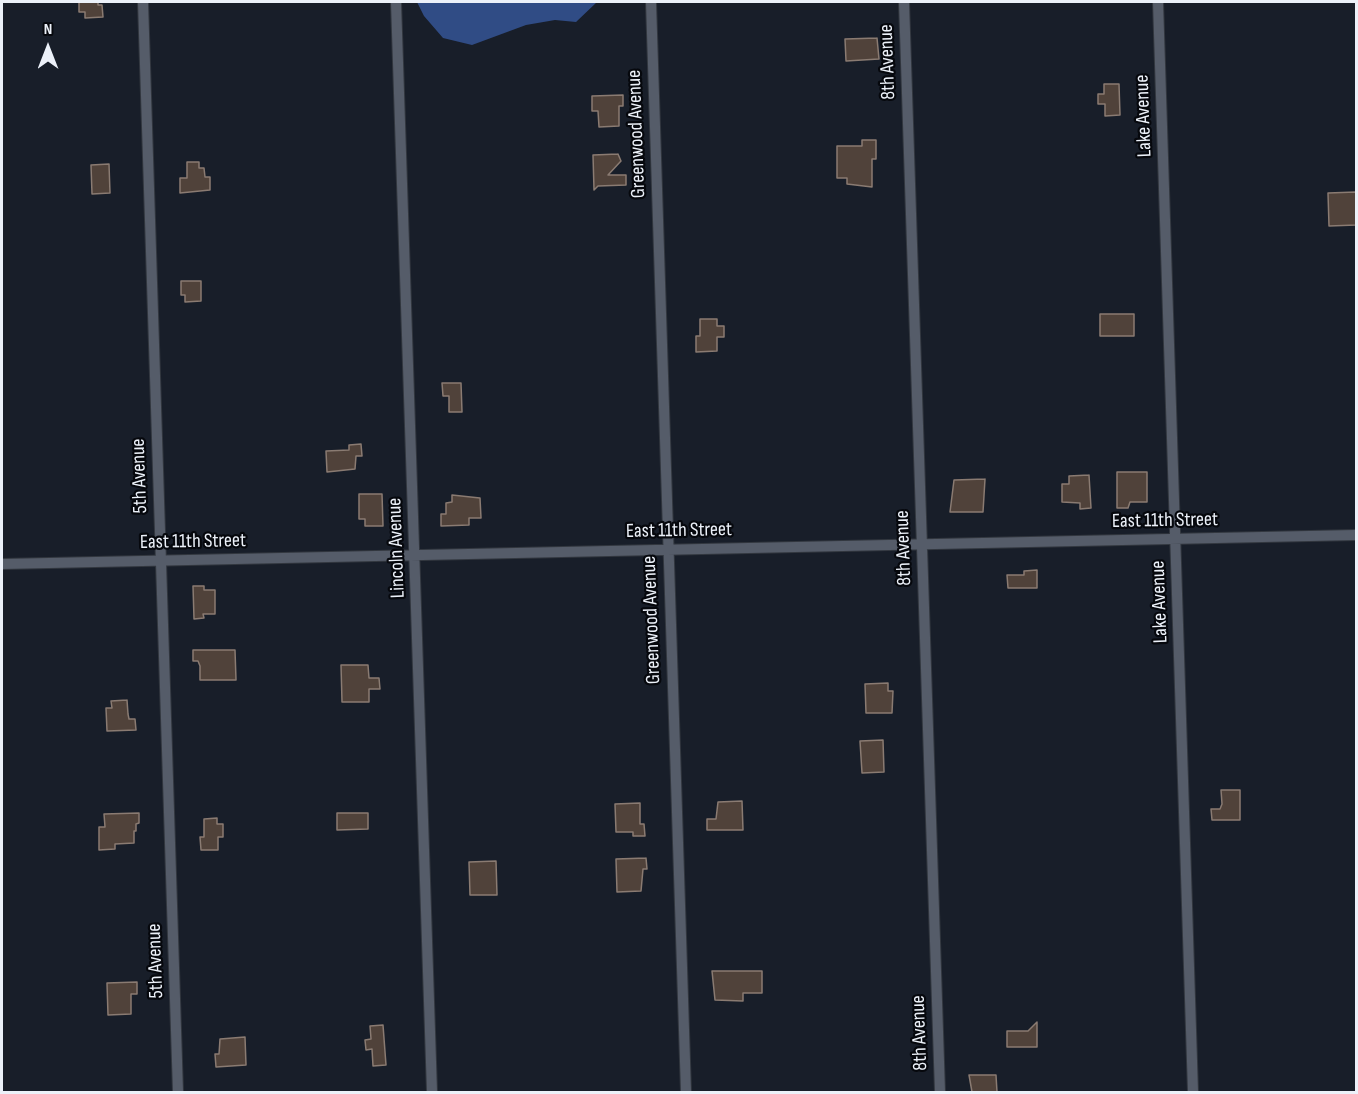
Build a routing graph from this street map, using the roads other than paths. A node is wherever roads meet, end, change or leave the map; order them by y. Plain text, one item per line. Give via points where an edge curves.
1 (143, 2) edge
2 (396, 2) edge
3 (651, 2) edge
4 (904, 2) edge
5 (1158, 2) edge
6 (1356, 535) edge
7 (1176, 538) junction
8 (922, 544) junction
9 (668, 549) junction
10 (415, 554) junction
11 (162, 561) junction
12 (2, 564) edge
13 (178, 1092) edge
14 (432, 1092) edge
15 (686, 1092) edge
16 (940, 1092) edge
17 (1193, 1092) edge

1 - 11 street, 5th Avenue
2 - 10 street, Lincoln Avenue
3 - 9 street, Greenwood Avenue
4 - 8 street, 8th Avenue
5 - 7 street, Lake Avenue
6 - 7 street, East 11th Street
7 - 8 street, East 11th Street
7 - 17 street, Lake Avenue
8 - 9 street, East 11th Street
8 - 16 street, 8th Avenue
9 - 10 street, East 11th Street
9 - 15 street, Greenwood Avenue
10 - 11 street, East 11th Street
10 - 14 street, Lincoln Avenue
11 - 12 street, East 11th Street
11 - 13 street, 5th Avenue

